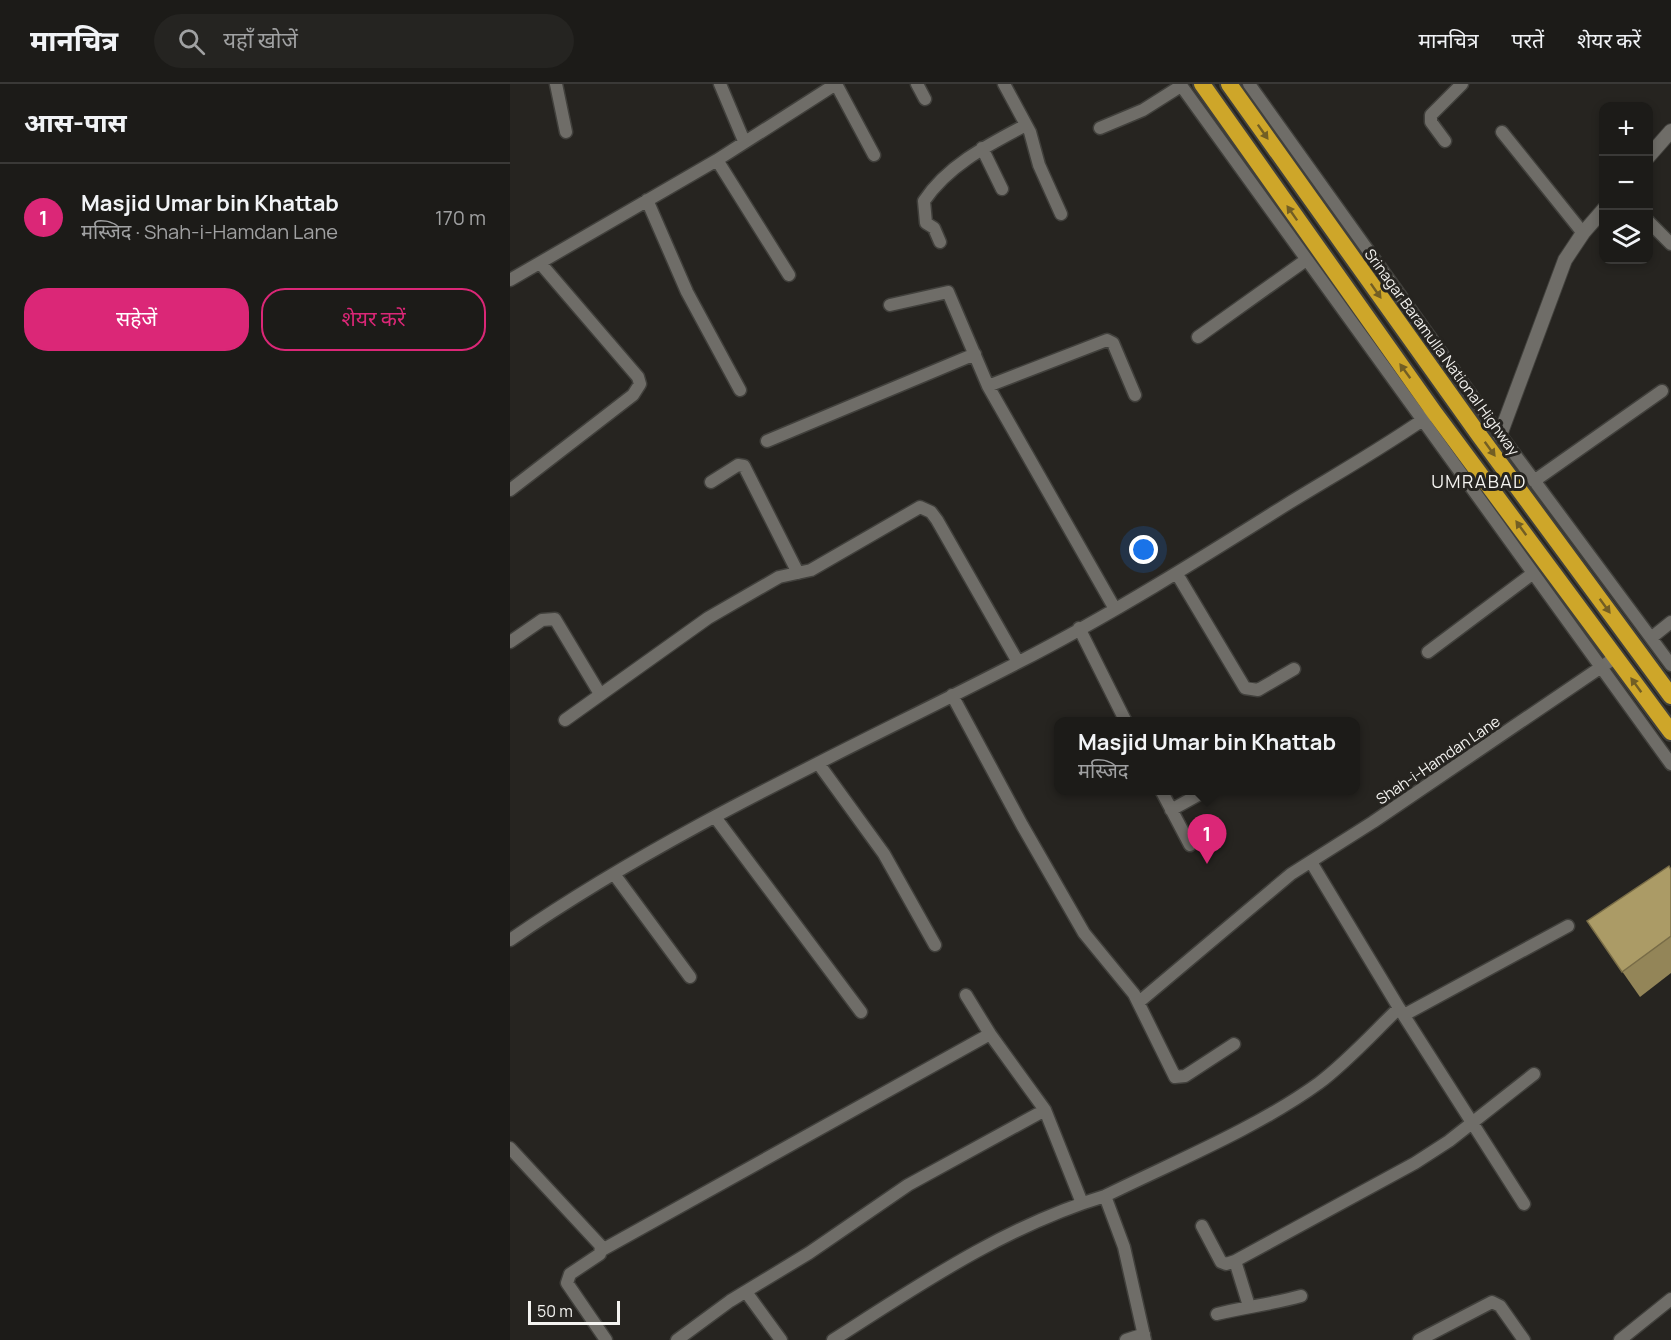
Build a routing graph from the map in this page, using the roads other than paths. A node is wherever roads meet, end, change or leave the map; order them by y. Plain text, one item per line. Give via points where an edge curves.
1 (556, 84) edge
2 (720, 84) edge
3 (836, 84) edge
4 (917, 84) edge
5 (1004, 84) edge
6 (1202, 84) edge
7 (1229, 84) edge
8 (1249, 84) edge
9 (1462, 84) edge
10 (1181, 85) edge
11 (925, 99) dead end
12 (1026, 124) junction
13 (1100, 128) dead end
14 (1671, 131) edge
15 (566, 132) dead end
16 (1502, 132) dead end
17 (744, 141) junction
18 (1445, 141) dead end
19 (982, 148) junction
20 (874, 155) dead end
21 (1649, 156) edge
22 (717, 160) junction
23 (1002, 189) dead end
24 (647, 200) junction
25 (1603, 210) edge
26 (1061, 214) dead end
27 (1653, 226) edge
28 (1582, 233) junction
29 (940, 242) dead end
30 (1671, 244) edge
31 (1357, 249) junction
32 (1306, 260) junction
33 (541, 264) junction
34 (789, 275) dead end
35 (510, 280) edge
36 (890, 305) dead end
37 (1198, 337) dead end
38 (975, 354) junction
39 (988, 386) junction
40 (740, 390) dead end
41 (1662, 391) dead end
42 (1135, 395) dead end
43 (1427, 416) junction
44 (1500, 435) junction
45 (767, 441) dead end
46 (1534, 481) junction
47 (711, 482) dead end
48 (510, 490) edge
49 (798, 573) junction
50 (1177, 574) junction
51 (1532, 574) junction
52 (1115, 609) junction
53 (1671, 622) edge
54 (1079, 628) junction
55 (1651, 638) junction
56 (510, 642) edge
57 (1428, 652) dead end
58 (1616, 657) junction
59 (1018, 662) junction
60 (1671, 665) edge
61 (1600, 668) junction
62 (1294, 669) dead end
63 (600, 694) junction
64 (952, 695) junction
65 (1671, 695) edge
66 (1124, 717) edge
67 (565, 720) dead end
68 (1671, 732) edge
69 (818, 763) junction
70 (1671, 764) edge
71 (1164, 795) edge
72 (1198, 795) edge
73 (1171, 810) junction
74 (715, 817) junction
75 (1190, 845) dead end
76 (1311, 862) junction
77 (614, 874) junction
78 (1568, 926) dead end
79 (511, 938) edge
80 (935, 945) dead end
81 (690, 977) dead end
82 (966, 995) dead end
83 (1138, 1002) junction
84 (861, 1012) dead end
85 (1401, 1012) junction
86 (990, 1034) junction
87 (1234, 1044) dead end
88 (1534, 1074) dead end
89 (1045, 1110) junction
90 (1473, 1123) junction
91 (510, 1148) edge
92 (1105, 1196) junction
93 (1082, 1203) junction
94 (1524, 1204) dead end
95 (1202, 1226) dead end
96 (602, 1250) junction
97 (1235, 1261) junction
98 (746, 1292) junction
99 (1301, 1296) dead end
100 (1671, 1299) edge
101 (1249, 1306) junction
102 (1217, 1314) dead end
103 (1144, 1337) edge
104 (606, 1340) edge
105 (677, 1340) edge
106 (781, 1340) edge
107 (833, 1340) edge
108 (1126, 1340) edge
109 (1419, 1340) edge
110 (1524, 1340) edge
111 (1620, 1340) edge

1 - 15 street
2 - 17 street
3 - 17 street
3 - 20 street
4 - 11 street
5 - 12 street
43 -> 6 highway
7 -> 31 highway, Srinagar Baramulla National Highway
8 - 31 street
9 - 18 street via 1431,115 1431,122
10 - 13 street via 1143,110
10 - 32 street
12 - 19 street
12 - 26 street
14 - 21 street
16 - 28 street
17 - 22 street
19 - 23 street
19 - 29 street via 937,182 924,201 926,223 934,228
22 - 24 street
22 - 34 street
24 - 33 street
24 - 40 street via 687,292
25 - 28 street
27 - 30 street
28 - 44 street via 1565,260
31 - 44 street
31 -> 65 highway, Srinagar Baramulla National Highway
32 - 37 street
32 - 43 street
33 - 35 street
33 - 48 street via 638,377 639,384 633,395
36 - 38 street via 948,292
38 - 39 street
38 - 45 street
39 - 42 street via 1105,339 1113,343
39 - 52 street
41 - 46 street
43 - 50 street
43 - 51 street
58 -> 43 highway
44 - 46 street
46 - 55 street
47 - 49 street via 738,465 744,466
49 - 59 street via 811,570 915,508 927,508
49 - 63 street via 778,577 708,618
50 - 52 street
50 - 62 street via 1245,688 1258,690
51 - 57 street
51 - 61 street
52 - 54 street
53 - 55 street
54 - 59 street
54 - 66 street
55 - 60 street
56 - 63 street via 542,620 555,619
58 - 61 street, Shah-i-Hamdan Lane
68 -> 58 highway
59 - 64 street
61 - 70 street
61 - 76 street, Shah-i-Hamdan Lane
63 - 67 street
64 - 69 street
64 - 83 street via 1090,942
69 - 74 street
69 - 80 street via 884,854
71 - 73 street
72 - 73 street
73 - 75 street
74 - 77 street
74 - 84 street
76 - 83 street, Shah-i-Hamdan Lane via 1271,889
76 - 85 street
77 - 79 street
77 - 81 street
78 - 85 street
82 - 86 street
83 - 87 street via 1178,1078
85 - 90 street
85 - 92 street via 1305,1092 1235,1132
86 - 89 street
86 - 96 street
88 - 90 street
89 - 93 street
89 - 98 street via 908,1185
90 - 94 street
90 - 97 street via 1390,1178
91 - 96 street via 597,1239
92 - 93 street
92 - 103 street via 1124,1248
93 - 107 street via 989,1244
95 - 97 street via 1221,1262
96 - 104 street via 570,1274 567,1283
97 - 101 street
98 - 105 street
98 - 106 street
99 - 101 street
100 - 111 street
101 - 102 street
103 - 108 street
109 - 110 street via 1492,1302 1500,1306

